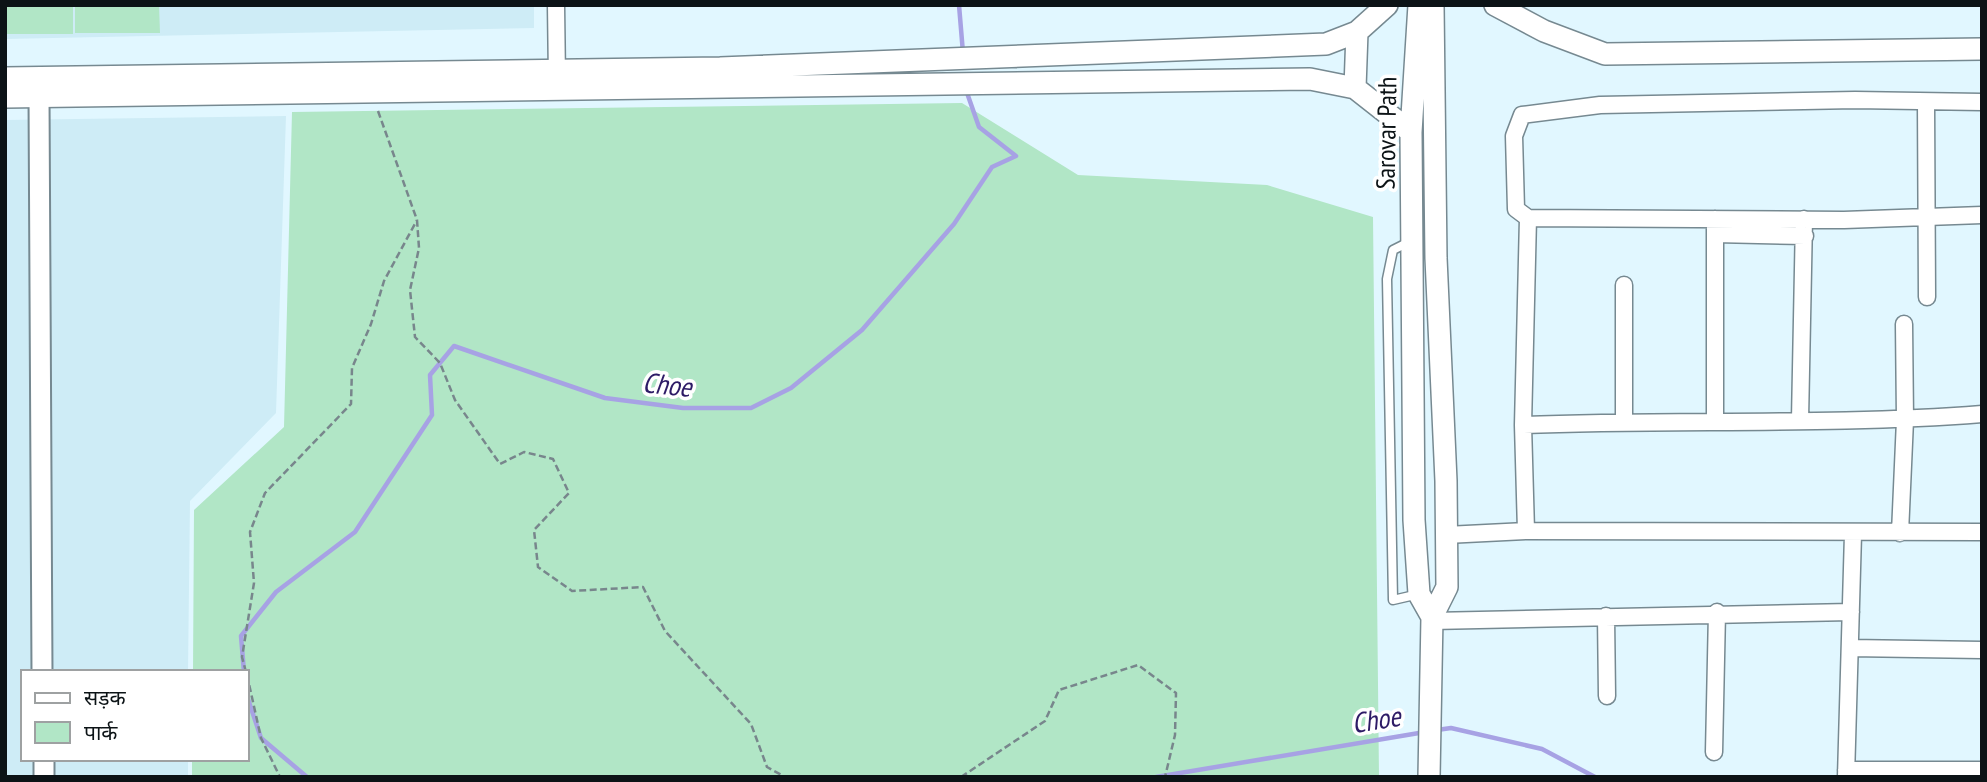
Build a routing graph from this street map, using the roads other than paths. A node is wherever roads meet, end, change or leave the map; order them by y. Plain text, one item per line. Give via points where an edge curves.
1 (556, 5) edge
2 (1387, 5) edge
3 (1419, 5) edge
4 (1433, 5) edge
5 (1495, 5) edge
6 (1357, 33) junction
7 (1982, 49) edge
8 (999, 56) junction
9 (792, 75) junction
10 (5, 78) edge
11 (557, 80) junction
12 (1000, 83) junction
13 (1355, 88) junction
14 (39, 96) junction
15 (5, 97) edge
16 (1926, 102) junction
17 (1982, 102) edge
18 (1411, 132) junction
19 (1982, 215) edge
20 (1926, 217) junction
21 (1528, 218) junction
22 (1715, 227) junction
23 (1805, 228) junction
24 (1413, 240) junction
25 (1624, 285) dead end
26 (1927, 298) dead end
27 (1904, 324) dead end
28 (1982, 414) edge
29 (1800, 420) junction
30 (1905, 420) junction
31 (1623, 421) junction
32 (1715, 422) junction
33 (1523, 425) junction
34 (1526, 531) junction
35 (1982, 532) edge
36 (1900, 533) junction
37 (1853, 534) junction
38 (1446, 536) junction
39 (1419, 594) junction
40 (1717, 612) junction
41 (1851, 612) junction
42 (1606, 615) junction
43 (1432, 619) junction
44 (1850, 648) junction
45 (1982, 650) edge
46 (42, 670) edge
47 (1607, 696) dead end
48 (1714, 752) dead end
49 (1982, 770) edge
50 (1846, 773) edge
51 (1429, 777) edge

1 - 11 street
2 - 6 main road
3 - 18 main road, Sarovar Path
4 - 38 main road
5 - 7 main road via 1544,31 1605,54
6 - 8 main road via 1326,44
6 - 13 main road
8 - 9 main road via 900,59
8 - 12 main road
9 - 11 main road
9 - 12 main road via 898,84
10 - 11 main road
11 - 14 main road via 370,91
12 - 13 main road via 1310,79
13 - 18 main road
14 - 15 main road
14 - 46 street
16 - 17 street
16 - 20 street
16 - 21 street via 1600,105 1522,116 1514,136 1516,209
18 - 24 main road, Sarovar Path
19 - 20 street
20 - 23 street
20 - 26 street
21 - 22 street
21 - 33 street
22 - 23 street
22 - 32 street
23 - 29 street
24 - 39 main road, Sarovar Path
24 - 39 lane via 1393,250 1388,264 1388,467 1393,600
25 - 31 street
27 - 30 street
28 - 30 street
29 - 30 street
29 - 32 street
30 - 36 street
31 - 32 street
31 - 33 street
33 - 34 street
34 - 37 street
34 - 38 street
35 - 36 street
36 - 37 street
37 - 41 street
38 - 43 main road via 1447,587
39 - 43 main road
40 - 41 street
40 - 42 street
40 - 48 street
41 - 44 street
42 - 43 street
42 - 47 street
43 - 51 main road
44 - 45 street
44 - 50 street
49 - 50 street

